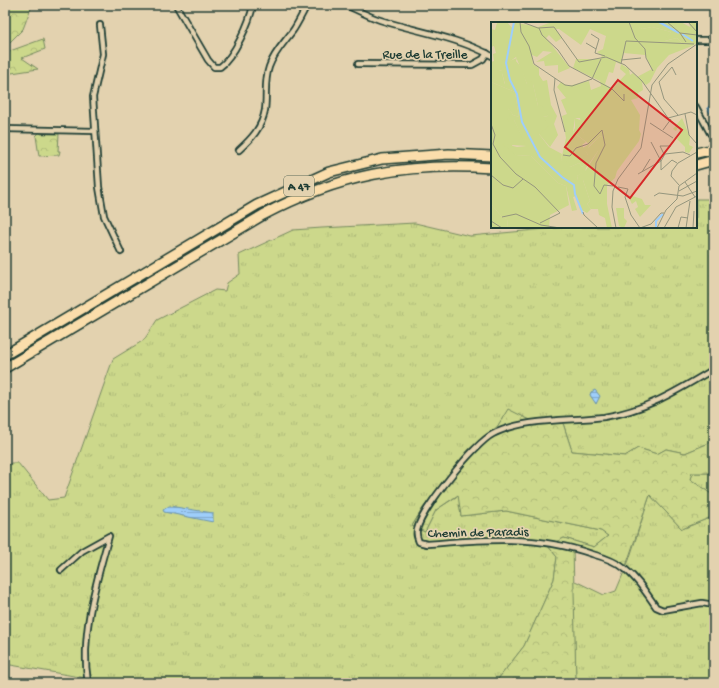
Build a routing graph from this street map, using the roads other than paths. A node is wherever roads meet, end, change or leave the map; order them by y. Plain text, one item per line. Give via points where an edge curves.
1 (176, 5) edge
2 (253, 5) edge
3 (307, 5) edge
4 (346, 5) edge
5 (100, 25) dead end
6 (697, 40) edge
7 (714, 40) edge
8 (487, 53) junction
9 (491, 55) edge
10 (358, 64) dead end
11 (697, 109) edge
12 (5, 129) edge
13 (95, 131) junction
14 (710, 133) dead end
15 (714, 149) edge
16 (239, 150) dead end
17 (697, 153) edge
18 (491, 156) edge
19 (714, 160) edge
20 (697, 165) edge
21 (491, 168) edge
22 (121, 252) dead end
23 (5, 355) edge
24 (5, 368) edge
25 (714, 369) edge
26 (61, 570) dead end
27 (714, 605) edge
28 (88, 683) edge

1 - 2 street via 208,60 214,67 220,67 230,57
3 - 16 street via 268,68 265,110 261,123 255,134
4 - 8 street via 380,20 451,39
5 - 13 street via 103,54 93,97
6 - 7 street
8 - 9 street
8 - 10 street, Rue de la Treille via 483,59 472,65
11 - 14 street
12 - 13 street
13 - 22 street via 102,206
15 - 17 highway
18 - 23 highway, A 47 via 449,154 382,159 329,172 258,205
19 - 20 highway
21 - 24 highway, A 47 via 451,166 385,171 335,183 306,194 263,216
25 - 27 street, Chemin de Paradis via 683,389 640,409 605,416 537,422 492,434 472,452 450,480 428,510 417,528 416,535 419,542 427,544 510,539 571,546 625,568 656,607 663,610 702,604
26 - 28 street via 82,551 109,536 87,633

